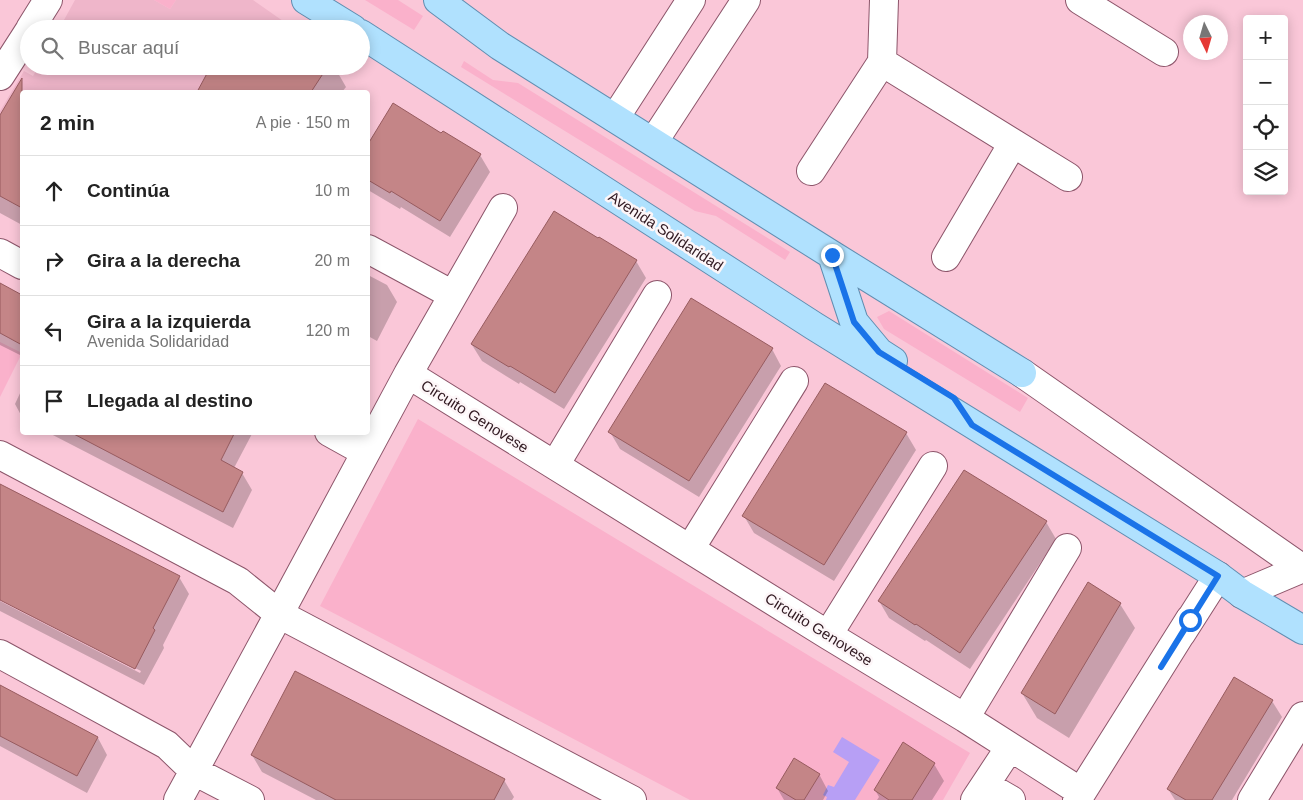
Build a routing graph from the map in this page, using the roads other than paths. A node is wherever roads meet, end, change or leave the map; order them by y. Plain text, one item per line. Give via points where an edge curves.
1 (48, 0) edge
2 (306, 0) edge
3 (438, 0) edge
4 (691, 0) edge
5 (746, 0) edge
6 (884, 0) edge
7 (1080, 0) edge
8 (35, 20) edge
9 (338, 20) edge
10 (370, 40) edge
11 (20, 44) edge
12 (1164, 52) dead end
13 (882, 62) junction
14 (0, 76) edge
15 (615, 118) junction
16 (654, 141) junction
17 (1013, 143) junction
18 (811, 171) dead end
19 (1068, 177) dead end
20 (503, 208) dead end
21 (370, 250) edge
22 (0, 253) edge
23 (832, 255) junction
24 (946, 257) dead end
25 (20, 264) edge
26 (453, 295) junction
27 (657, 295) dead end
28 (1022, 373) joint
29 (408, 374) junction
30 (794, 381) dead end
31 (972, 425) junction
32 (335, 435) edge
33 (366, 452) junction
34 (0, 455) edge
35 (555, 465) junction
36 (933, 466) dead end
37 (1068, 548) dead end
38 (690, 549) junction
39 (1303, 568) edge
40 (1218, 576) junction
41 (1242, 594) junction
42 (279, 614) junction
43 (1303, 630) edge
44 (828, 635) junction
45 (0, 654) edge
46 (1161, 667) junction
47 (1303, 716) edge
48 (965, 718) junction
49 (1010, 747) junction
50 (194, 771) junction
51 (1083, 789) edge
52 (980, 793) edge
53 (616, 796) edge
54 (178, 800) edge
55 (250, 800) edge
56 (1010, 800) edge
57 (1252, 800) edge

1 - 8 street
2 - 9 main road
3 - 15 main road via 500,46
4 - 15 street
5 - 16 street
6 - 13 street
7 - 12 street
10 - 31 main road, Avenida Solidaridad
11 - 14 street
13 - 17 street
13 - 18 street
15 - 16 main road
16 - 23 main road
17 - 19 street
17 - 24 street
20 - 26 street
21 - 26 street
22 - 25 street
23 - 28 main road
23 - 31 main road, Avenida Solidaridad via 854,322 879,352 954,398
26 - 29 street
27 - 35 street
28 - 39 street
29 - 33 street, Circuito Genovese
29 - 35 street, Circuito Genovese
30 - 38 street
31 - 40 main road, Avenida Solidaridad
32 - 33 street
33 - 42 street, Circuito Genovese
34 - 42 street via 238,581
35 - 38 street, Circuito Genovese
36 - 44 street
37 - 48 street
38 - 44 street, Circuito Genovese
39 - 41 street
40 - 41 main road, Avenida Solidaridad
40 - 46 street
41 - 43 main road, Avenida Solidaridad
42 - 50 street, Circuito Genovese
42 - 53 street
44 - 48 street, Circuito Genovese
45 - 50 street via 167,745
46 - 51 street
46 - 51 street via 1190,620 1077,800 1087,783
47 - 57 street
48 - 49 street, Circuito Genovese
49 - 51 street, Circuito Genovese
49 - 52 street
50 - 54 street, Circuito Genovese
50 - 55 street
52 - 56 street

